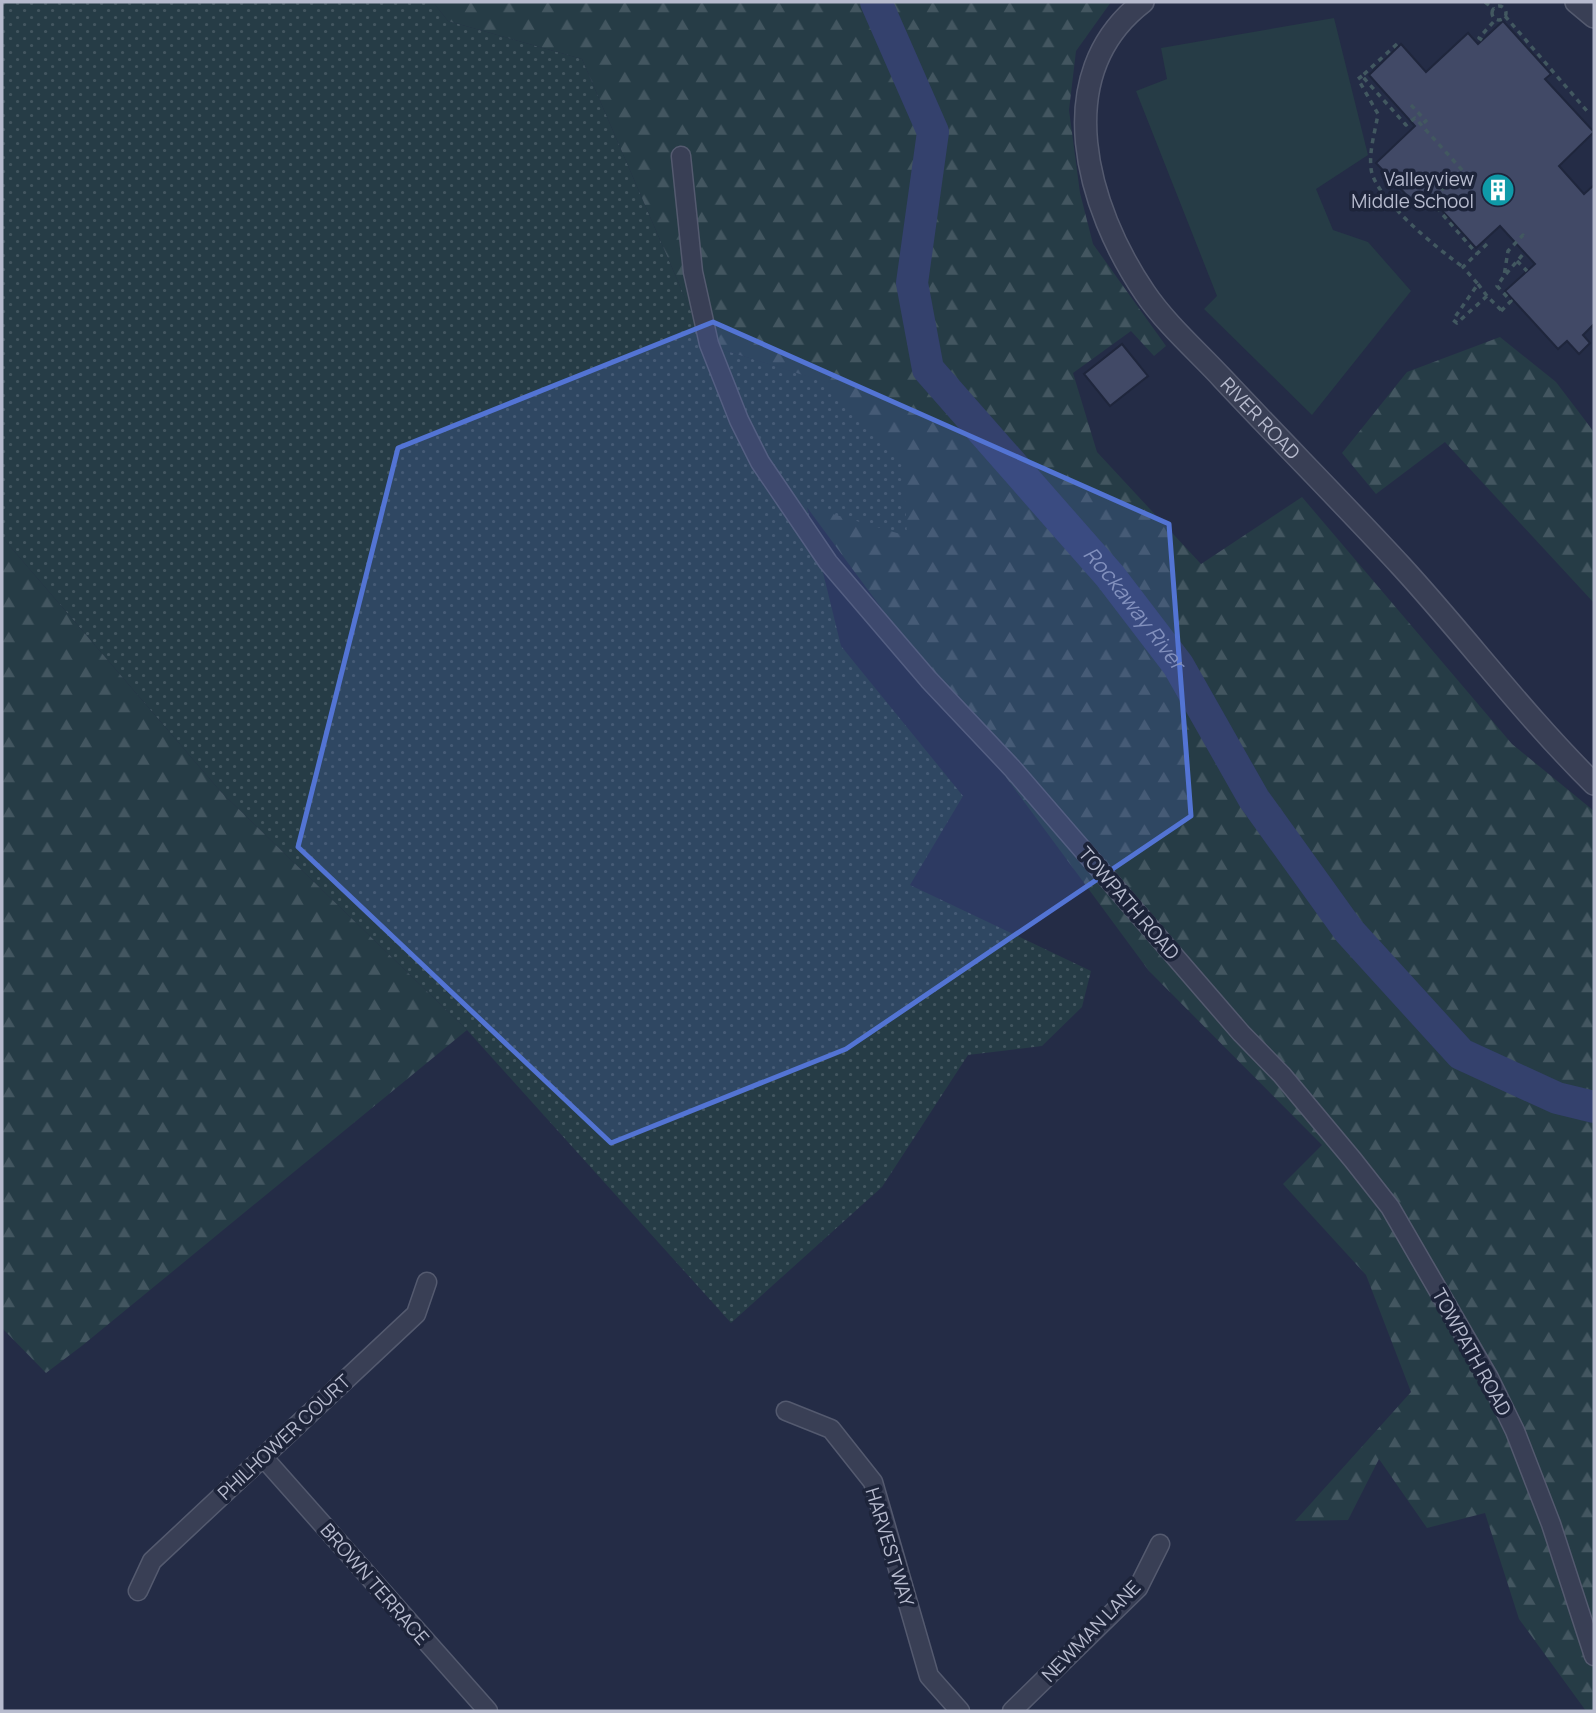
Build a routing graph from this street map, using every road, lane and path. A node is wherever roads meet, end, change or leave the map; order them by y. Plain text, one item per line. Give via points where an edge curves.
1 (1143, 2) edge
2 (1485, 2) edge
3 (1576, 2) edge
4 (1494, 9) junction
5 (1505, 16) junction
6 (1594, 16) edge
7 (1496, 19) junction
8 (1482, 40) dead end
9 (1397, 44) dead end
10 (1362, 76) junction
11 (1411, 105) dead end
12 (1587, 111) dead end
13 (1421, 125) junction
14 (681, 156) dead end
15 (1525, 237) dead end
16 (1487, 244) dead end
17 (1524, 253) dead end
18 (1477, 254) junction
19 (1517, 261) junction
20 (1462, 267) junction
21 (1527, 271) dead end
22 (1504, 276) junction
23 (1478, 284) junction
24 (1487, 296) junction
25 (1594, 784) edge
26 (427, 1282) dead end
27 (786, 1411) dead end
28 (263, 1457) junction
29 (1160, 1544) dead end
30 (138, 1591) dead end
31 (1594, 1656) edge
32 (488, 1711) edge
33 (960, 1711) edge
34 (1012, 1711) edge

1 - 25 street, RIVER ROAD via 1113,30 1092,70 1087,92 1088,162 1118,250 1146,295 1182,336 1402,567
2 - 4 path
3 - 6 street
4 - 5 path via 1504,8
4 - 7 path
5 - 7 path
5 - 12 path
7 - 8 path via 1479,38
9 - 10 path
10 - 13 path via 1406,125 1415,118
10 - 20 path via 1358,79 1378,114 1371,171 1377,183 1408,222
11 - 13 path via 1426,121
13 - 18 path via 1463,171 1430,200
14 - 31 street, TOWPATH ROAD via 693,272 709,344 760,462 828,562 1282,1075 1390,1207 1516,1431
15 - 22 path via 1508,251
16 - 18 path
17 - 19 path
18 - 20 path
19 - 21 path
19 - 22 path
20 - 23 path
22 - 24 path via 1497,286 1511,301 1502,312
23 - 24 path
23 - 24 path via 1453,320 1457,323
26 - 28 street, PHILHOWER COURT via 416,1314
27 - 33 street, HARVEST WAY via 831,1429 873,1482 929,1676
28 - 30 street, PHILHOWER COURT via 152,1561
28 - 32 street, BROWN TERRACE
29 - 34 street, NEWMAN LANE via 1138,1588

